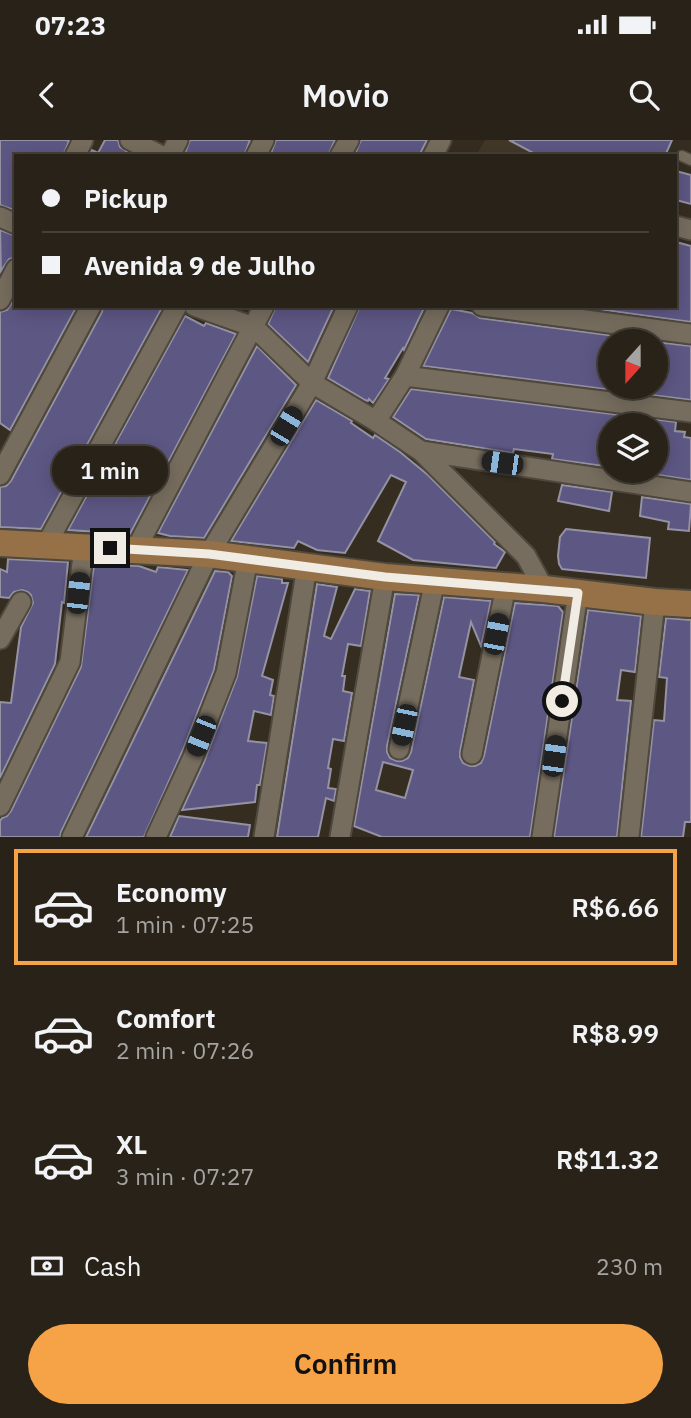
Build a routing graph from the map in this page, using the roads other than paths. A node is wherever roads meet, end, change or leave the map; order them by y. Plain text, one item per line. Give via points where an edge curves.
1 (130, 140) edge
2 (158, 154) edge
3 (14, 273) edge
4 (0, 300) edge
5 (90, 308) edge
6 (176, 308) edge
7 (200, 308) edge
8 (263, 308) edge
9 (347, 308) edge
10 (438, 308) edge
11 (497, 308) edge
12 (254, 327) junction
13 (691, 334) edge
14 (405, 376) junction
15 (312, 383) junction
16 (691, 412) edge
17 (376, 421) junction
18 (421, 451) junction
19 (0, 475) edge
20 (691, 492) edge
21 (0, 543) edge
22 (45, 547) junction
23 (84, 547) junction
24 (136, 549) junction
25 (209, 554) junction
26 (247, 559) junction
27 (307, 566) junction
28 (385, 577) junction
29 (435, 580) junction
30 (506, 586) junction
31 (544, 589) junction
32 (578, 593) junction
33 (21, 602) dead end
34 (655, 602) junction
35 (691, 604) edge
36 (0, 639) edge
37 (398, 749) dead end
38 (472, 754) dead end
39 (0, 806) edge
40 (72, 837) edge
41 (156, 837) edge
42 (264, 837) edge
43 (340, 837) edge
44 (542, 837) edge
45 (629, 837) edge

1 - 2 street
3 - 4 street
5 - 19 street
6 - 22 street
7 - 12 street
8 - 12 street
9 - 15 street
10 - 14 street
11 - 13 street
12 - 15 street
12 - 24 street
14 - 16 street
14 - 17 street
15 - 17 street
15 - 25 street
17 - 18 street
18 - 20 street
18 - 31 street via 526,556
21 - 22 street
22 - 23 street
23 - 24 street
23 - 39 street via 70,662
24 - 25 street
25 - 26 street
25 - 40 street
26 - 27 street
26 - 41 street via 226,673
27 - 28 street
27 - 42 street
28 - 29 street
28 - 43 street
29 - 30 street
29 - 37 street
30 - 31 street
30 - 38 street
31 - 32 street
32 - 34 street
32 - 44 street
33 - 36 street
34 - 35 street
34 - 45 street

